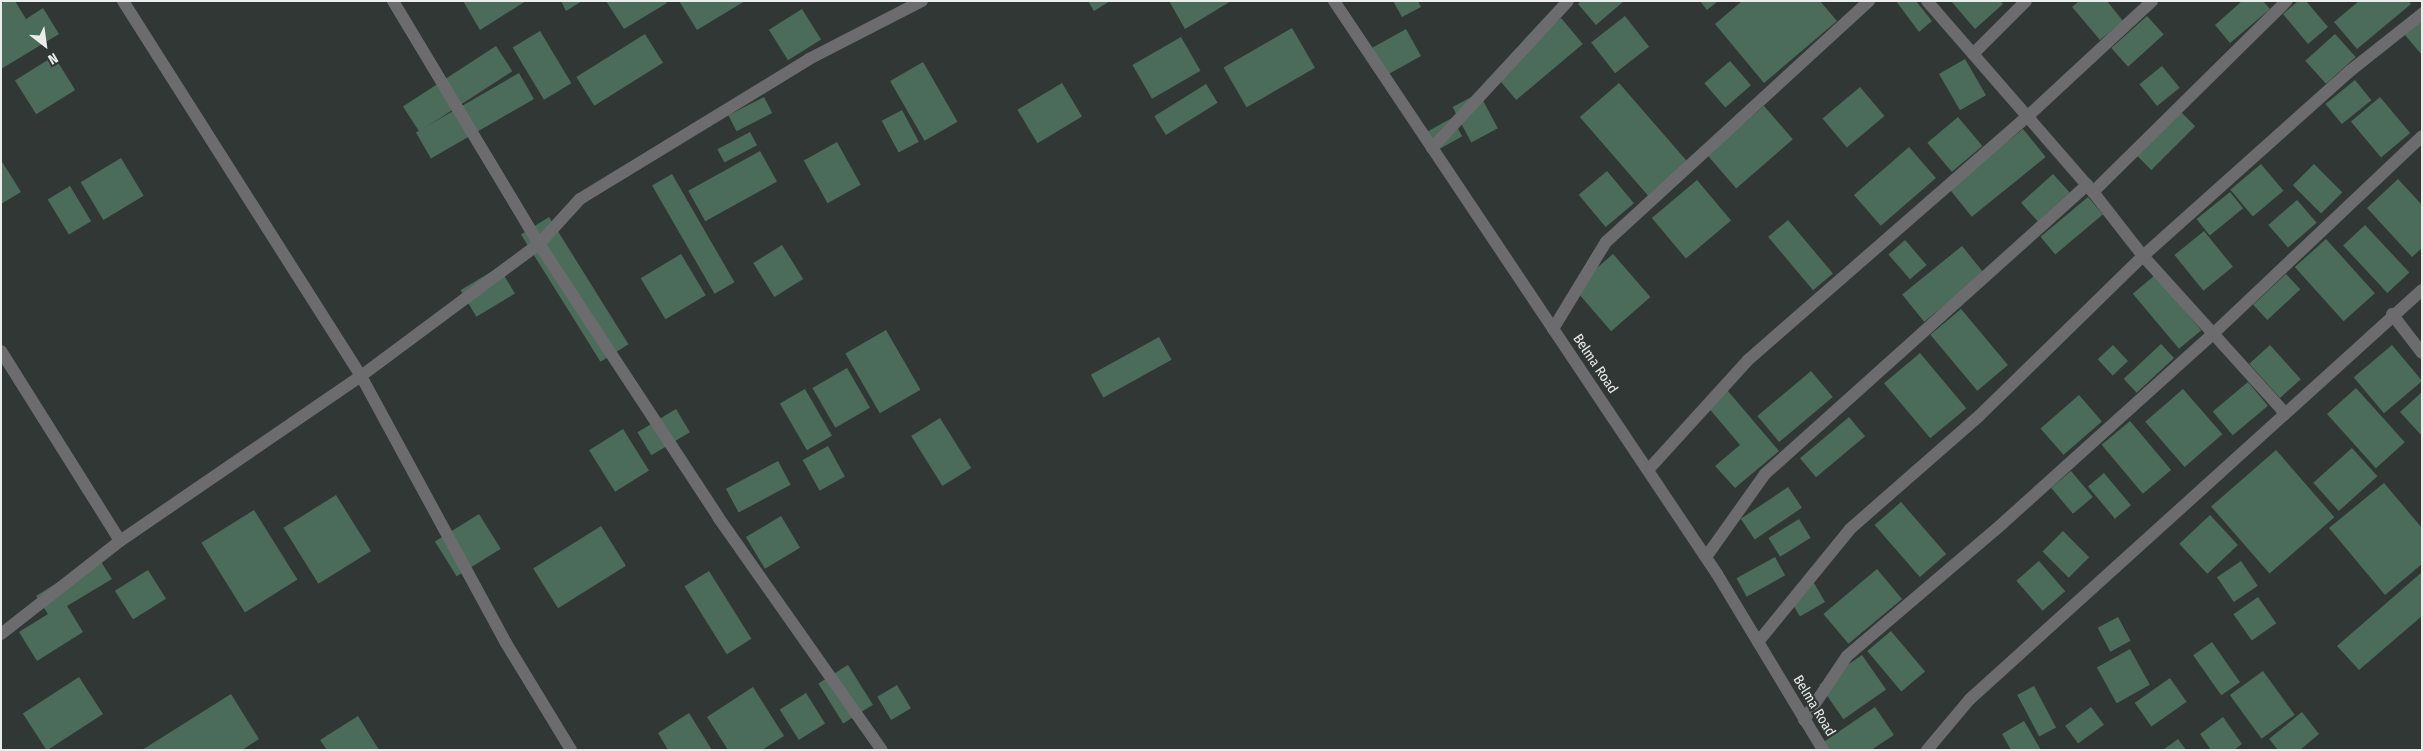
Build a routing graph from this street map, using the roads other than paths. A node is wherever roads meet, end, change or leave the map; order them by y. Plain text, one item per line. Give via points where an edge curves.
1 (123, 1) edge
2 (393, 1) edge
3 (922, 1) edge
4 (1334, 1) edge
5 (1568, 1) edge
6 (1869, 1) edge
7 (1927, 1) edge
8 (2026, 1) edge
9 (2152, 1) edge
10 (2287, 1) edge
11 (2422, 14) edge
12 (1973, 54) junction
13 (2028, 116) junction
14 (2422, 136) edge
15 (1432, 148) junction
16 (2090, 188) junction
17 (540, 244) junction
18 (2143, 256) junction
19 (2422, 290) edge
20 (2392, 314) junction
21 (1553, 329) junction
22 (2215, 332) junction
23 (1, 351) edge
24 (2422, 352) edge
25 (361, 376) junction
26 (2285, 413) junction
27 (1648, 470) junction
28 (120, 541) junction
29 (1706, 557) junction
30 (1, 634) edge
31 (1758, 642) junction
32 (1804, 720) junction
33 (571, 750) edge
34 (882, 750) edge
35 (1823, 750) edge
36 (1927, 750) edge

1 - 25 street
2 - 17 street
3 - 17 street via 809,59 580,199
4 - 15 street, Belma Road
5 - 15 street
6 - 21 street via 1606,242
7 - 12 street
8 - 12 street
9 - 13 street
10 - 16 street
11 - 18 street via 2350,71
12 - 13 street
13 - 16 street
13 - 27 street via 1748,360
14 - 22 street
15 - 21 street, Belma Road
16 - 18 street
16 - 29 street via 1764,474
17 - 25 street
17 - 34 street via 718,517
18 - 22 street
18 - 31 street via 1979,416 1850,529
19 - 20 street
20 - 24 street
20 - 26 street
21 - 27 street, Belma Road
22 - 26 street
22 - 32 street via 2003,523 1847,656
23 - 28 street
25 - 28 street
25 - 33 street via 506,643
26 - 36 street via 1970,699
27 - 29 street, Belma Road
28 - 30 street
29 - 31 street, Belma Road
31 - 32 street, Belma Road
32 - 35 street, Belma Road

